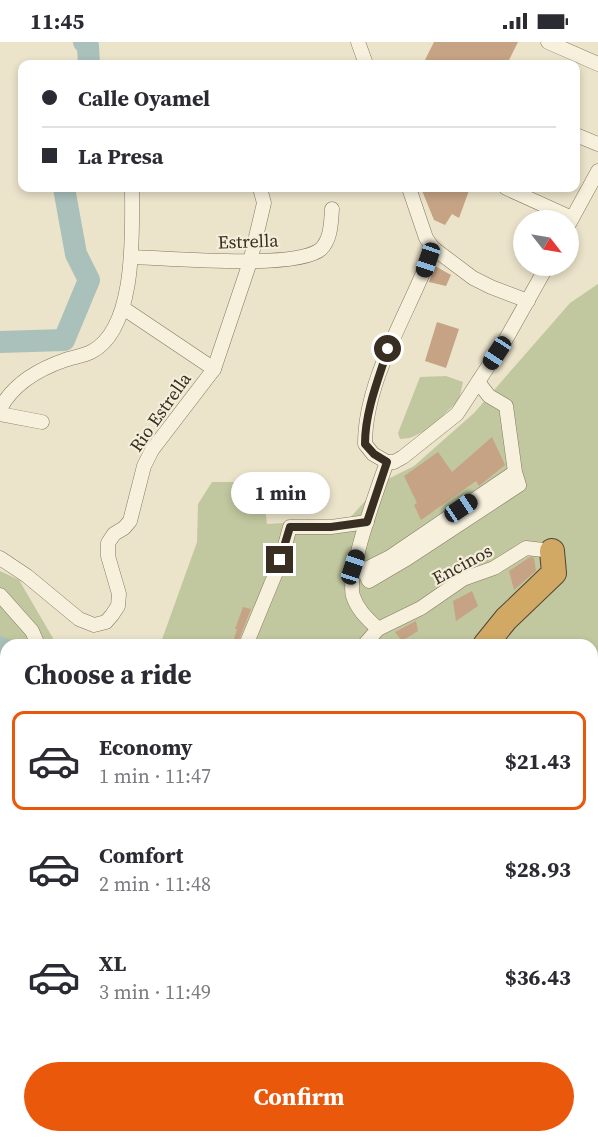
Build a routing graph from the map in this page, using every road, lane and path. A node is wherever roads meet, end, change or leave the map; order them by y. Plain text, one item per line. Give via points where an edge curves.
1 (358, 42) edge
2 (548, 42) edge
3 (365, 60) edge
4 (598, 64) edge
5 (580, 137) edge
6 (598, 144) edge
7 (598, 171) edge
8 (132, 192) edge
9 (261, 192) edge
10 (410, 192) edge
11 (514, 192) edge
12 (332, 209) dead end
13 (549, 210) edge
14 (576, 210) edge
15 (433, 248) junction
16 (132, 257) junction
17 (250, 262) junction
18 (542, 276) edge
19 (528, 301) junction
20 (123, 308) junction
21 (214, 369) junction
22 (478, 382) junction
23 (0, 411) edge
24 (42, 422) dead end
25 (387, 462) junction
26 (515, 472) junction
27 (367, 522) junction
28 (552, 551) joint
29 (0, 558) edge
30 (0, 595) edge
31 (378, 629) junction
32 (35, 639) edge
33 (248, 639) edge
34 (369, 639) edge
35 (490, 639) edge

1 - 3 street
2 - 4 street
5 - 6 street
7 - 14 street
8 - 16 street
9 - 17 street, Rio Estrella via 264,203
10 - 15 street
11 - 13 street
12 - 17 street, Estrella via 329,236 321,248 308,256
15 - 19 street via 473,278
15 - 25 street via 388,349 373,394 365,444
16 - 17 street, Estrella
16 - 20 street
17 - 21 street, Rio Estrella
18 - 19 street
19 - 22 street
20 - 21 street, Rio Estrella
20 - 23 street via 106,340 92,351 17,384
21 - 29 street, Rio Estrella via 152,450 130,521 108,543 119,594 118,606 106,622 94,624 79,619
22 - 25 street via 457,414 403,457
22 - 26 street via 489,396 506,406
23 - 24 street
25 - 27 street
26 - 26 street via 519,485 369,581 364,570 390,557
27 - 31 street via 353,567 352,594 360,612
27 - 33 street via 290,527
28 - 31 street, Encinos via 526,548 494,568 463,579 421,608
28 - 35 highway via 554,573
30 - 32 street
31 - 34 street, Encinos

